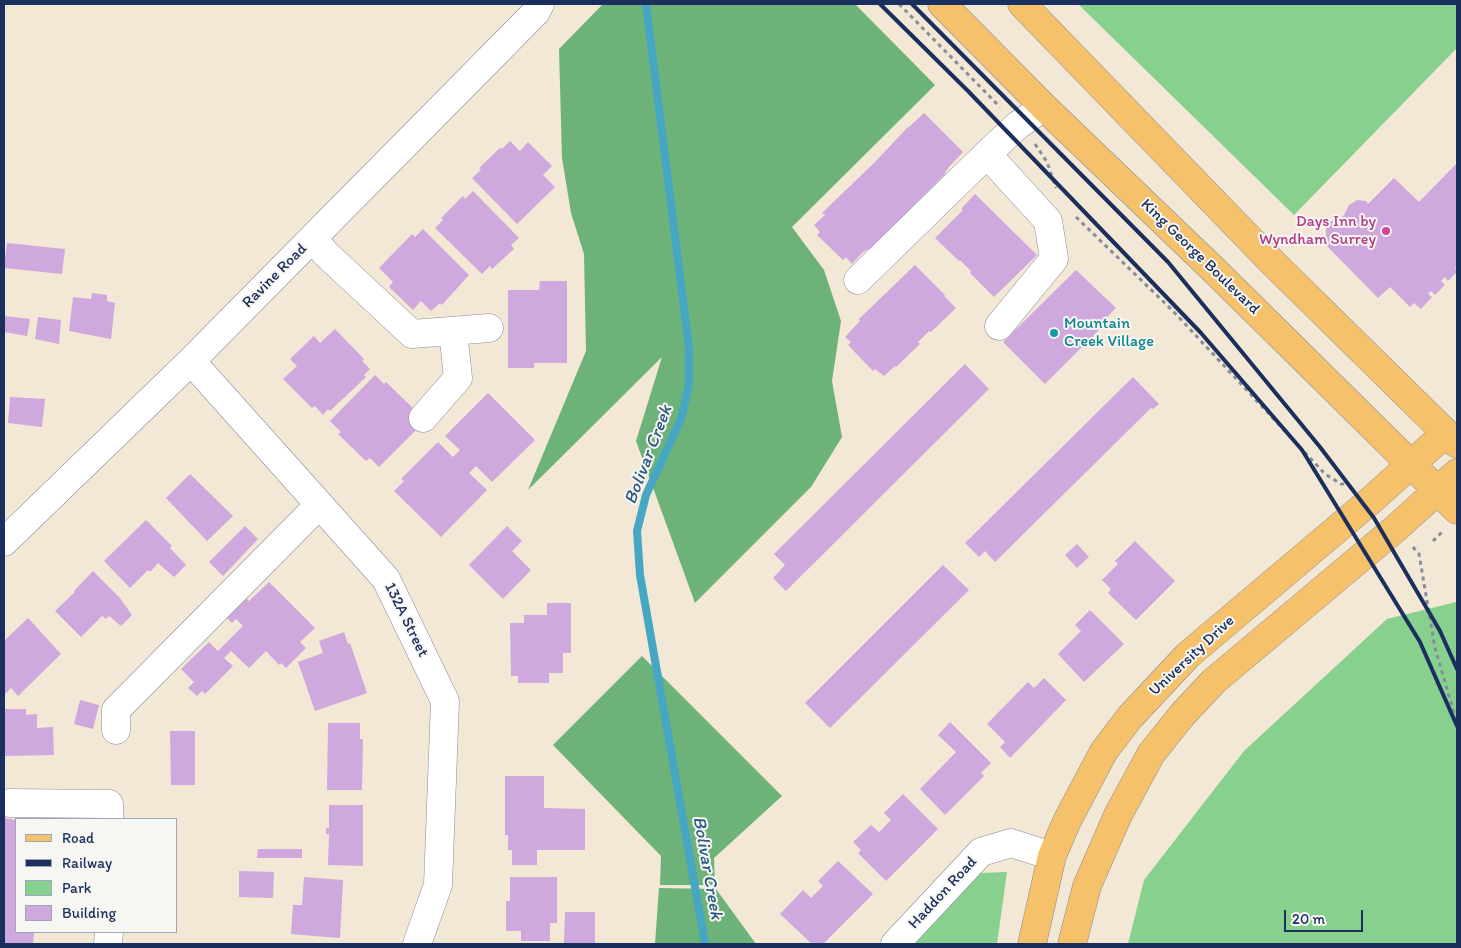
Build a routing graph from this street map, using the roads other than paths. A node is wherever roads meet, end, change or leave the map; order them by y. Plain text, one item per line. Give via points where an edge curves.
1 (540, 4) edge
2 (942, 4) edge
3 (1022, 4) edge
4 (1044, 107) junction
5 (987, 154) junction
6 (313, 238) junction
7 (858, 280) dead end
8 (999, 326) dead end
9 (489, 328) dead end
10 (453, 331) junction
11 (191, 361) junction
12 (423, 418) dead end
13 (1451, 438) edge
14 (1411, 464) junction
15 (1457, 473) edge
16 (1437, 491) junction
17 (319, 505) junction
18 (1457, 510) edge
19 (4, 542) edge
20 (116, 730) dead end
21 (10, 803) dead end
22 (109, 818) edge
23 (1052, 856) junction
24 (417, 944) edge
25 (895, 944) edge
26 (1032, 944) edge
27 (1072, 944) edge

1 - 6 street, Ravine Road via 536,12
2 - 4 main road, King George Boulevard
3 - 13 main road via 1272,262
4 - 5 street via 1018,125
4 - 14 main road, King George Boulevard
5 - 7 street
5 - 8 street via 1048,221 1054,258
6 - 10 street via 412,334
6 - 11 street, Ravine Road
9 - 10 street
10 - 12 street via 458,378
11 - 17 street, 132A Street
11 - 19 street, Ravine Road
13 - 14 main road, University Drive
14 - 16 main road, King George Boulevard
14 - 23 main road, University Drive via 1188,655 1130,717 1104,751 1083,788
15 - 16 main road, University Drive
16 - 18 main road, King George Boulevard
16 - 27 main road, University Drive via 1214,681 1182,715 1151,754 1118,815 1087,886
17 - 20 street via 116,710
17 - 24 street, 132A Street via 386,579 445,701 438,885
21 - 22 street via 110,804
23 - 25 street, Haddon Road via 1011,843 981,852
23 - 26 main road, University Drive

